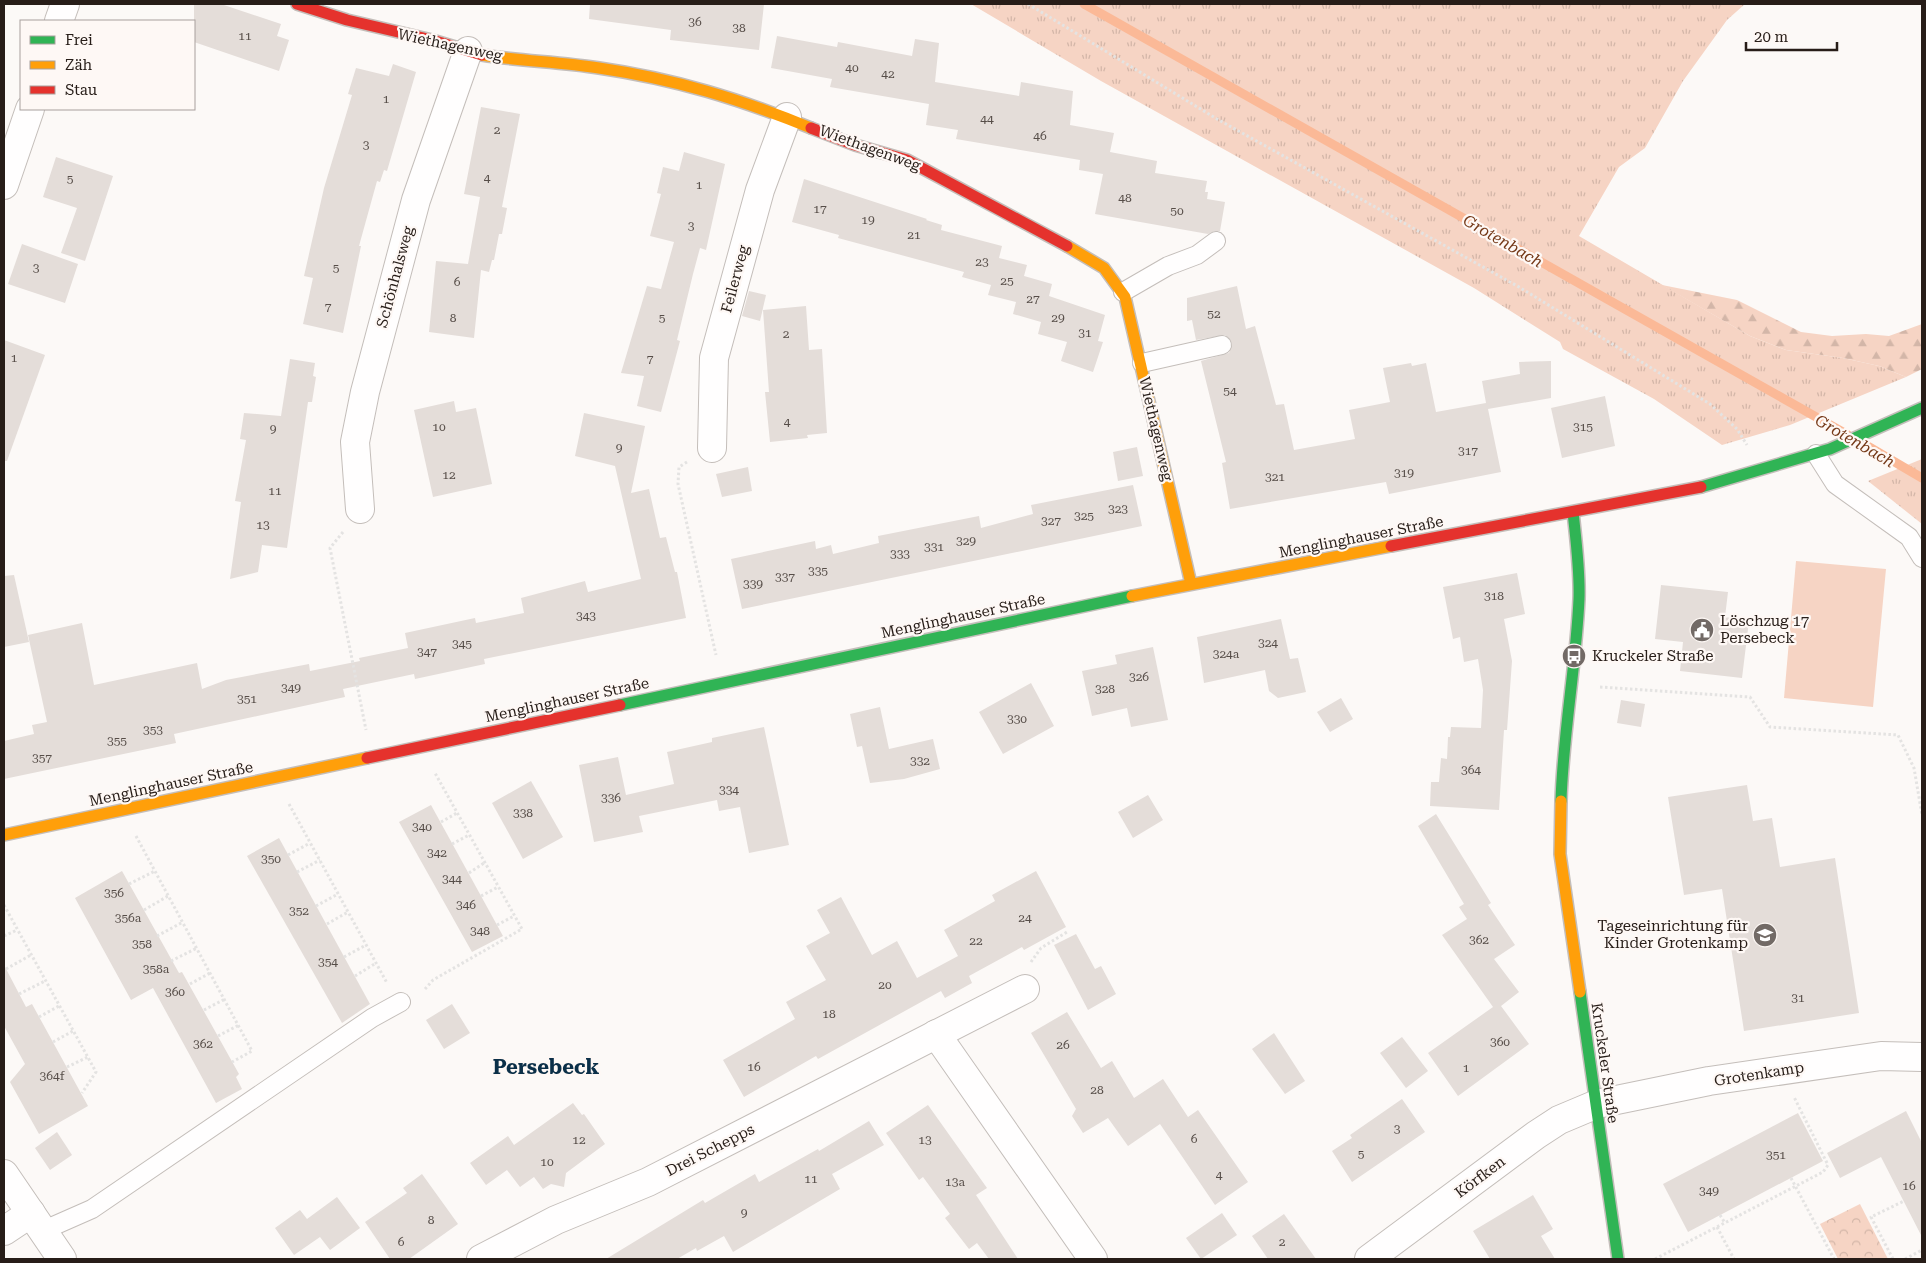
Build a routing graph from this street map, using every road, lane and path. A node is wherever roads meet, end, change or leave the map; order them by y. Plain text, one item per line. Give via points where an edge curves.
1 (65, 4) edge
2 (297, 4) edge
3 (1028, 4) edge
4 (59, 20) edge
5 (468, 52) junction
6 (30, 110) edge
7 (787, 117) junction
8 (4, 185) edge
9 (1216, 241) dead end
10 (1123, 292) junction
11 (1222, 345) dead end
12 (1142, 363) junction
13 (1922, 408) edge
14 (712, 448) joint
15 (1823, 451) junction
16 (1762, 471) junction
17 (360, 509) joint
18 (1573, 512) junction
19 (1916, 541) edge
20 (1922, 558) edge
21 (1191, 584) junction
22 (722, 682) junction
23 (1570, 685) junction
24 (420, 747) junction
25 (371, 758) junction
26 (274, 777) junction
27 (457, 813) junction
28 (1922, 816) edge
29 (440, 822) dead end
30 (4, 835) edge
31 (469, 835) junction
32 (310, 843) junction
33 (452, 844) dead end
34 (144, 851) dead end
35 (288, 855) dead end
36 (320, 860) junction
37 (484, 863) junction
38 (155, 871) junction
39 (297, 872) dead end
40 (469, 873) dead end
41 (129, 884) dead end
42 (498, 887) junction
43 (338, 894) junction
44 (168, 896) junction
45 (481, 896) dead end
46 (4, 906) edge
47 (316, 906) dead end
48 (144, 910) dead end
49 (348, 912) junction
50 (514, 916) junction
51 (182, 922) junction
52 (327, 924) dead end
53 (498, 925) dead end
54 (17, 930) junction
55 (1067, 932) dead end
56 (4, 936) edge
57 (158, 936) dead end
58 (366, 945) junction
59 (197, 948) junction
60 (31, 955) junction
61 (344, 957) dead end
62 (171, 961) dead end
63 (376, 963) junction
64 (6, 969) dead end
65 (210, 973) junction
66 (355, 976) dead end
67 (46, 981) junction
68 (190, 984) dead end
69 (425, 989) dead end
70 (1025, 989) joint
71 (19, 994) dead end
72 (396, 996) joint
73 (225, 1000) junction
74 (59, 1006) junction
75 (204, 1010) dead end
76 (39, 1018) dead end
77 (239, 1025) junction
78 (73, 1031) junction
79 (936, 1034) junction
80 (218, 1036) dead end
81 (53, 1042) dead end
82 (88, 1057) junction
83 (1922, 1057) edge
84 (232, 1062) dead end
85 (67, 1067) dead end
86 (1780, 1070) junction
87 (82, 1093) dead end
88 (1597, 1104) junction
89 (4, 1174) edge
90 (1791, 1178) dead end
91 (1796, 1186) junction
92 (1904, 1200) dead end
93 (1720, 1215) dead end
94 (36, 1222) junction
95 (1725, 1223) junction
96 (1717, 1227) junction
97 (4, 1230) edge
98 (1922, 1250) edge
99 (62, 1259) edge
100 (481, 1259) edge
101 (1093, 1259) edge
102 (1369, 1259) edge
103 (1618, 1259) edge
104 (1655, 1259) edge
105 (1734, 1259) edge
106 (1834, 1259) edge
107 (1893, 1259) edge
108 (1905, 1259) edge

1 - 4 street
2 - 5 street, Wiethagenweg
3 - 16 path via 1217,119 1519,287 1710,404 1736,429
5 - 7 street, Wiethagenweg via 585,66 665,80
5 - 17 street, Schönhalsweg via 416,200 365,392 356,442
6 - 8 street
7 - 10 street, Wiethagenweg via 883,155 907,160 940,176 1104,268
7 - 14 street, Feilerweg via 758,198 714,358
9 - 10 lane via 1197,255 1168,266
10 - 12 street, Wiethagenweg
11 - 12 lane
12 - 21 street, Wiethagenweg
13 - 15 street, Menglinghauser Straße
14 - 22 path via 679,467 678,484
15 - 16 street, Menglinghauser Straße
15 - 19 lane via 1834,484
16 - 18 street, Menglinghauser Straße via 1703,487
17 - 25 path via 330,548
18 - 21 street, Menglinghauser Straße
18 - 23 street, Kruckeler Straße via 1580,570
19 - 20 lane
21 - 22 street, Menglinghauser Straße
22 - 24 street, Menglinghauser Straße
23 - 28 path via 1750,697 1770,727 1898,735 1914,768
23 - 88 street, Kruckeler Straße via 1562,766 1560,854
24 - 25 street, Menglinghauser Straße
24 - 27 path
25 - 26 street, Menglinghauser Straße
26 - 30 street, Menglinghauser Straße
26 - 32 path
27 - 29 path
27 - 31 path
31 - 33 path
31 - 37 path
32 - 35 path
32 - 36 path
34 - 38 path
36 - 39 path
36 - 43 path
37 - 40 path
37 - 42 path
38 - 41 path
38 - 44 path
42 - 45 path
42 - 50 path
43 - 47 path
43 - 49 path
44 - 48 path
44 - 51 path
46 - 54 path
49 - 52 path
49 - 58 path
50 - 53 path
50 - 69 path via 522,929 433,980
51 - 57 path
51 - 59 path
54 - 56 path
54 - 60 path
55 - 70 path via 1041,948 1031,959
58 - 61 path
58 - 63 path
59 - 62 path
59 - 65 path
60 - 64 path
60 - 67 path
63 - 66 path
63 - 72 path
65 - 68 path
65 - 73 path
67 - 71 path
67 - 74 path
70 - 79 street, Drei Schepps
72 - 94 lane via 372,1018 92,1208
73 - 75 path
73 - 77 path
74 - 76 path
74 - 78 path
77 - 80 path
77 - 84 path via 252,1050
78 - 81 path
78 - 82 path
79 - 100 street, Drei Schepps via 648,1182 556,1220
79 - 101 street
82 - 85 path
82 - 87 path via 96,1072
83 - 86 street, Grotenkamp via 1881,1056
86 - 88 street, Grotenkamp
86 - 91 path via 1828,1164 1823,1172
88 - 102 street, Körfken via 1559,1120 1536,1135
88 - 103 street, Kruckeler Straße
89 - 94 street
90 - 91 path
91 - 95 path
91 - 106 path
92 - 107 path via 1871,1217
93 - 95 path
94 - 97 street
94 - 99 street
95 - 96 path
96 - 104 path
96 - 105 path
98 - 108 path

